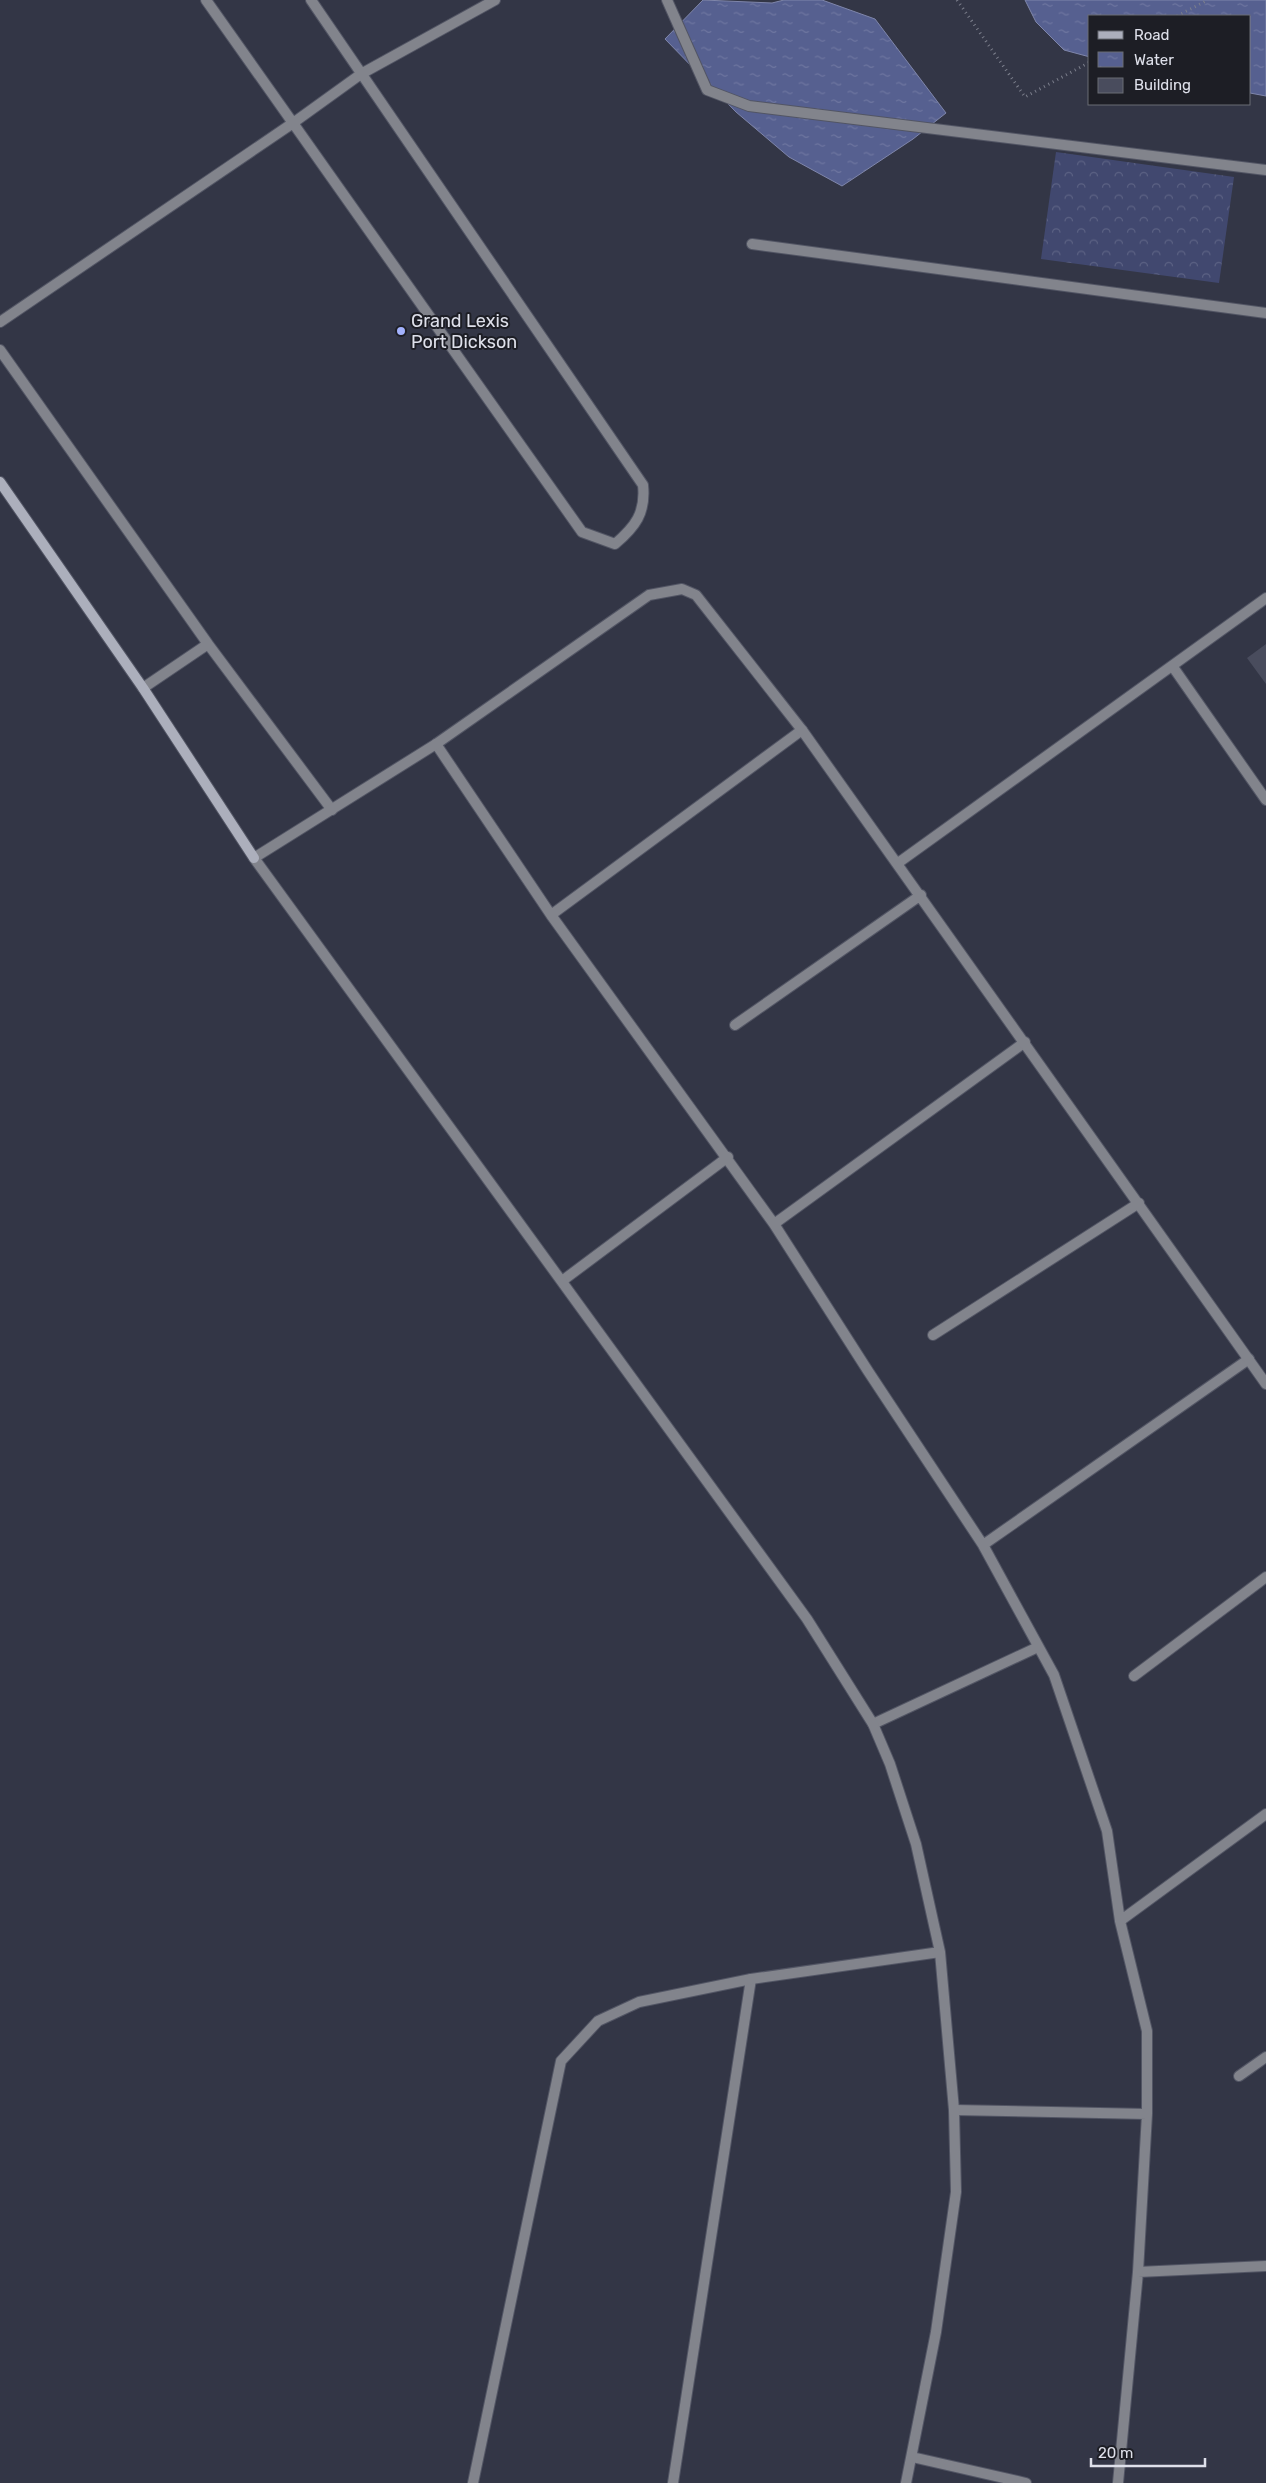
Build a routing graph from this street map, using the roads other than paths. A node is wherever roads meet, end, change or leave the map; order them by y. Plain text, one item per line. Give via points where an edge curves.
1 (206, 0) edge
2 (311, 0) edge
3 (495, 0) edge
4 (667, 0) edge
5 (362, 74) junction
6 (293, 123) junction
7 (1266, 170) edge
8 (752, 244) dead end
9 (1266, 313) edge
10 (0, 322) edge
11 (0, 350) edge
12 (0, 482) edge
13 (1266, 598) edge
14 (208, 644) junction
15 (1173, 667) junction
16 (143, 688) junction
17 (802, 730) junction
18 (436, 744) junction
19 (1266, 800) edge
20 (332, 810) junction
21 (254, 858) junction
22 (898, 863) junction
23 (921, 895) junction
24 (551, 915) junction
25 (735, 1024) dead end
26 (1025, 1042) junction
27 (728, 1157) junction
28 (1139, 1203) junction
29 (774, 1224) junction
30 (562, 1281) junction
31 (933, 1335) dead end
32 (1249, 1359) junction
33 (1266, 1384) edge
34 (983, 1545) junction
35 (1266, 1577) edge
36 (1038, 1647) junction
37 (1134, 1676) dead end
38 (873, 1724) junction
39 (1266, 1814) edge
40 (1120, 1921) junction
41 (940, 1952) junction
42 (751, 1978) junction
43 (1266, 2057) edge
44 (1239, 2076) dead end
45 (954, 2110) junction
46 (1147, 2114) junction
47 (1266, 2266) edge
48 (1138, 2272) junction
49 (912, 2456) junction
50 (474, 2483) edge
51 (673, 2483) edge
52 (906, 2483) edge
53 (1026, 2483) edge
54 (1118, 2483) edge

1 - 6 street
2 - 5 street
3 - 5 street
4 - 7 street via 707,90 749,106
5 - 6 street
5 - 6 street via 643,485 645,500 635,527 615,544 582,532
6 - 10 street
8 - 9 street
11 - 14 street
12 - 16 street
13 - 15 street
14 - 16 street
14 - 20 street
15 - 19 street
15 - 22 street
16 - 21 street
17 - 18 street via 696,595 682,590 649,595
17 - 22 street
17 - 24 street
18 - 20 street
18 - 24 street
20 - 21 street
21 - 30 street
22 - 23 street
23 - 25 street
23 - 26 street
24 - 27 street
26 - 28 street
26 - 29 street
27 - 29 street
27 - 30 street
28 - 31 street
28 - 32 street
29 - 34 street
30 - 38 street via 807,1619
32 - 33 street
32 - 34 street
34 - 36 street
35 - 37 street
36 - 38 street
36 - 40 street via 1054,1675 1107,1831
38 - 41 street via 890,1764 916,1844
39 - 40 street
40 - 46 street via 1147,2031
41 - 42 street
41 - 45 street
42 - 50 street via 639,2002 598,2022 561,2061
42 - 51 street
43 - 44 street
45 - 46 street
45 - 49 street via 956,2192 936,2332
46 - 48 street
47 - 48 street
48 - 54 street
49 - 52 street
49 - 53 street

